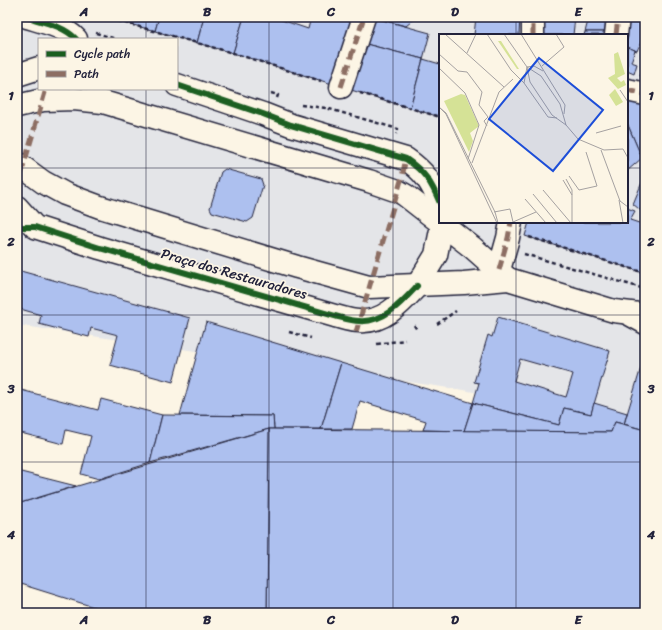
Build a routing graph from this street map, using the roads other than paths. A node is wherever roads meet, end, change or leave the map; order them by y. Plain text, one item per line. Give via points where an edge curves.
1 (27, 17) edge
2 (364, 17) edge
3 (533, 17) edge
4 (618, 17) edge
5 (67, 28) edge
6 (533, 34) edge
7 (616, 34) edge
8 (38, 68) edge
9 (17, 75) edge
10 (178, 85) edge
11 (341, 87) road end
12 (628, 90) edge
13 (645, 94) edge
14 (17, 106) edge
15 (17, 164) edge
16 (439, 200) edge
17 (17, 206) edge
18 (439, 221) edge
19 (442, 223) edge
20 (26, 227) edge
21 (518, 229) edge
22 (503, 275) junction
23 (417, 286) junction
24 (614, 311) junction
25 (645, 314) edge
26 (645, 329) edge

1 - 5 main road
2 - 11 main road
3 - 6 main road
4 - 7 main road
8 - 9 main road
10 - 16 main road via 291,125 406,159 422,170
12 - 13 main road
14 - 18 main road via 43,100 74,98 103,102 369,180 398,191
15 - 23 main road, Praça dos Restauradores via 43,182 86,202 297,267 369,287
17 - 20 main road, Praça dos Restauradores
19 - 22 main road
19 - 23 main road, Praça dos Restauradores via 436,255
20 - 23 main road, Praça dos Restauradores via 359,321 380,318 401,303
21 - 22 main road via 505,248
22 - 23 main road, Praça dos Restauradores
22 - 24 main road
24 - 25 main road
24 - 26 lane

